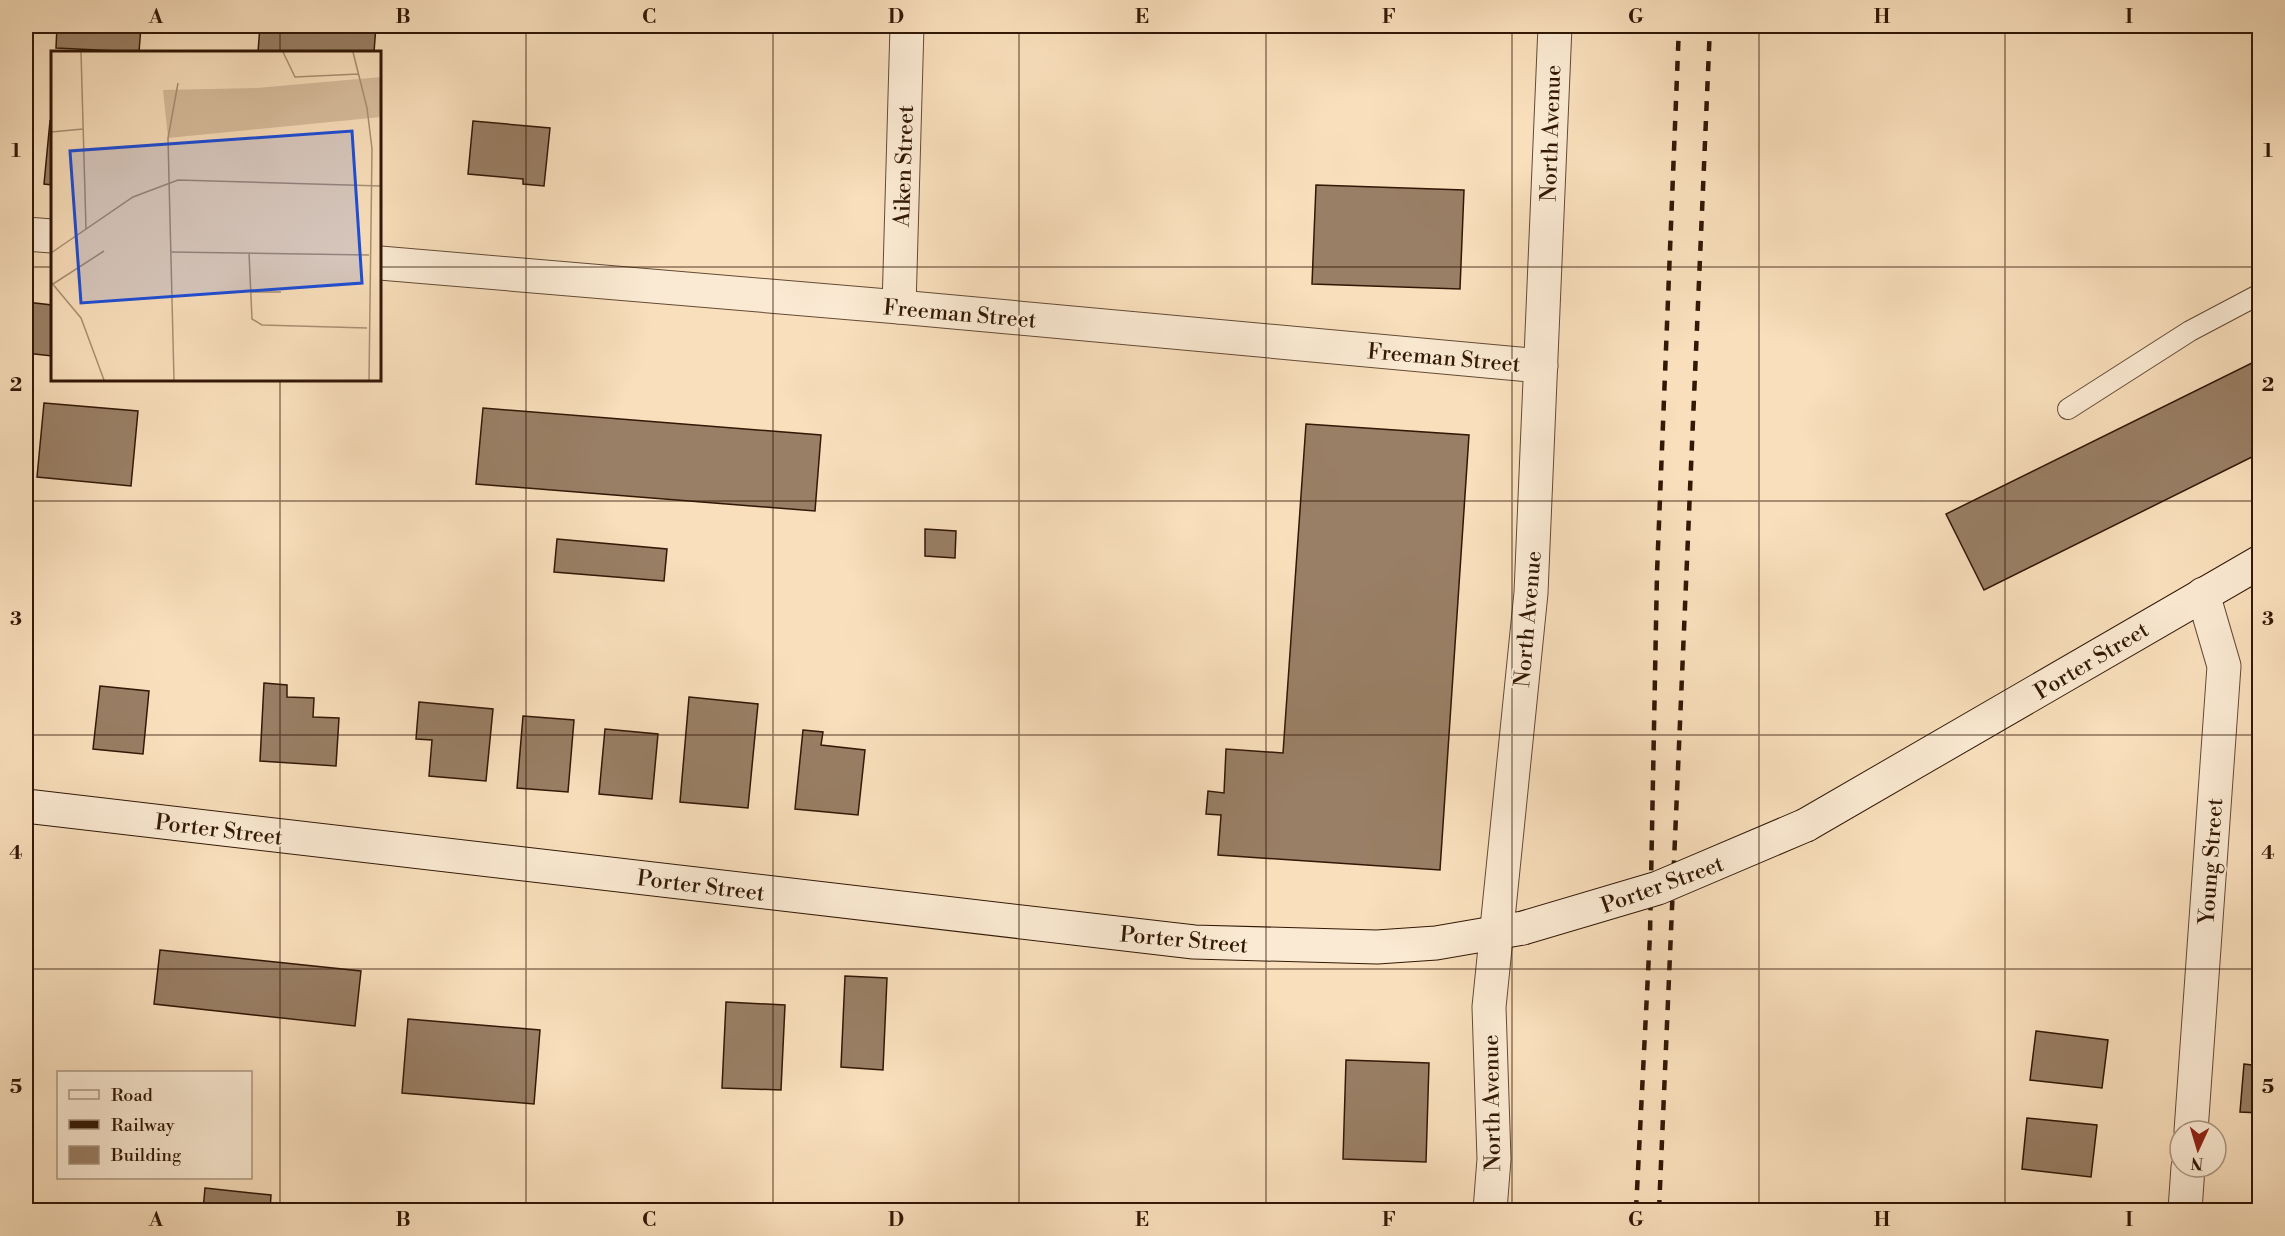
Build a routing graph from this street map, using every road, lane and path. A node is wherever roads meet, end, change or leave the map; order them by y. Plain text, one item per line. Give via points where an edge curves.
1 (907, 26) edge
2 (1555, 26) edge
3 (26, 234) edge
4 (51, 236) edge
5 (381, 263) edge
6 (2259, 294) edge
7 (899, 307) junction
8 (1541, 366) junction
9 (2068, 409) dead end
10 (2259, 562) edge
11 (2203, 594) junction
12 (26, 806) edge
13 (1509, 930) junction
14 (2192, 1119) edge
15 (2187, 1179) edge
16 (1490, 1210) edge
17 (2185, 1210) edge

1 - 7 street, Aiken Street
2 - 8 street, North Avenue
3 - 4 street
5 - 7 street, Freeman Street
6 - 9 lane via 2190,331
7 - 8 street, Freeman Street
8 - 13 street, North Avenue
10 - 11 street, Porter Street
11 - 13 street, Porter Street, bridge via 1806,825 1658,888
11 - 14 street, Young Street via 2224,666
12 - 13 street, Porter Street via 1194,942 1377,947 1436,943
13 - 16 street, North Avenue via 1489,1007 1494,1159
15 - 17 street

